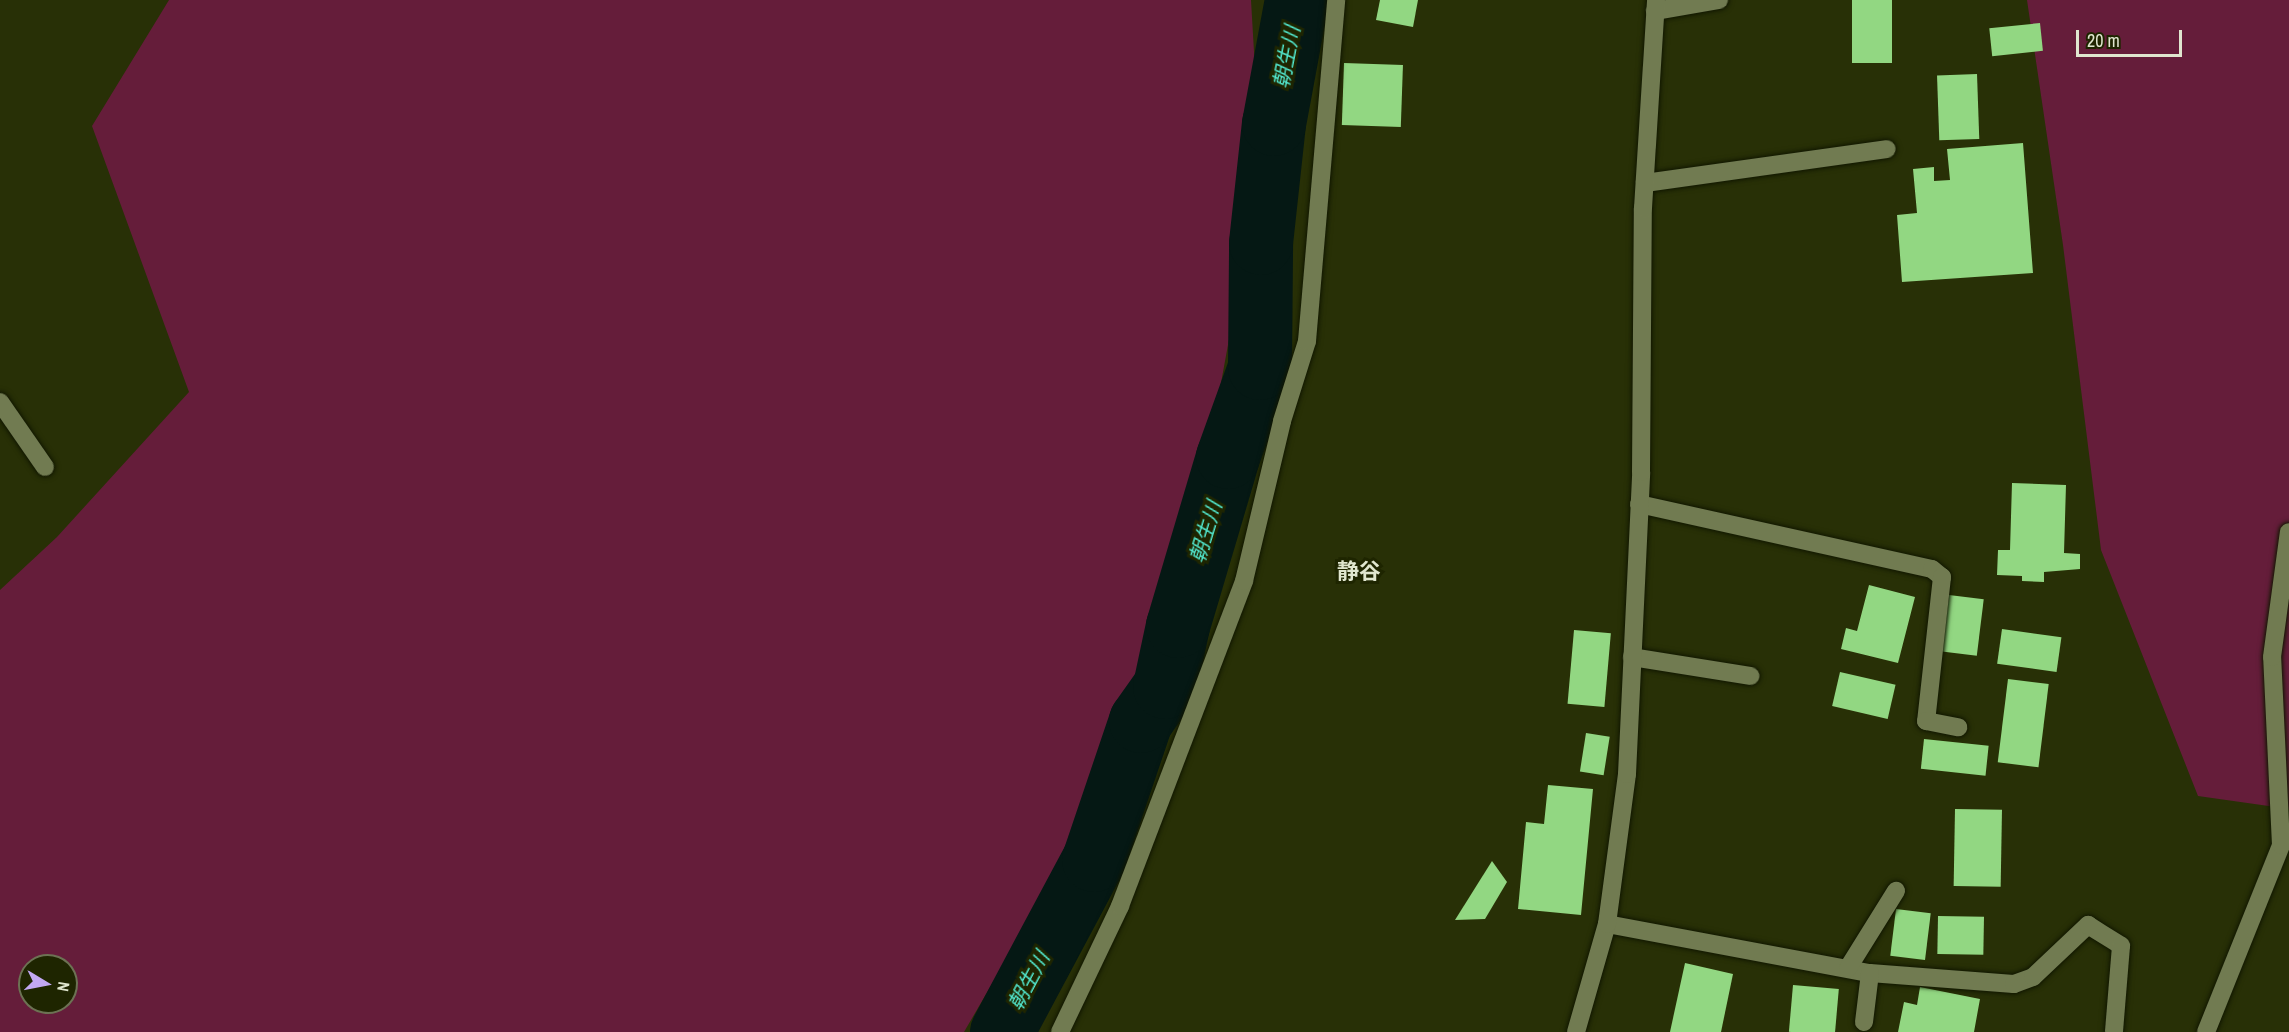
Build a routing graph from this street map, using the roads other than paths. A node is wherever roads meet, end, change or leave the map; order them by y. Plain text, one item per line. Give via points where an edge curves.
1 (1336, 0) edge
2 (1719, 0) edge
3 (1656, 5) edge
4 (1887, 149) dead end
5 (1645, 183) junction
6 (0, 402) edge
7 (45, 467) dead end
8 (1639, 504) junction
9 (2289, 532) edge
10 (1632, 657) junction
11 (1750, 676) dead end
12 (1958, 727) dead end
13 (1896, 891) dead end
14 (1607, 924) junction
15 (1848, 968) junction
16 (1870, 973) junction
17 (1864, 1022) dead end
18 (1060, 1032) edge
19 (1576, 1032) edge
20 (2114, 1032) edge
21 (2206, 1032) edge

1 - 18 street via 1307,341 1282,421 1244,581 1120,906
2 - 3 street
3 - 5 street
4 - 5 street
5 - 8 street
6 - 7 street
8 - 10 street
8 - 12 street via 1932,569 1942,577 1926,721
9 - 21 street via 2272,657 2281,845
10 - 11 street
10 - 14 street via 1627,774
13 - 15 street
14 - 15 street
14 - 19 street
15 - 16 street
16 - 17 street
16 - 20 street via 2014,984 2033,977 2088,925 2121,946

